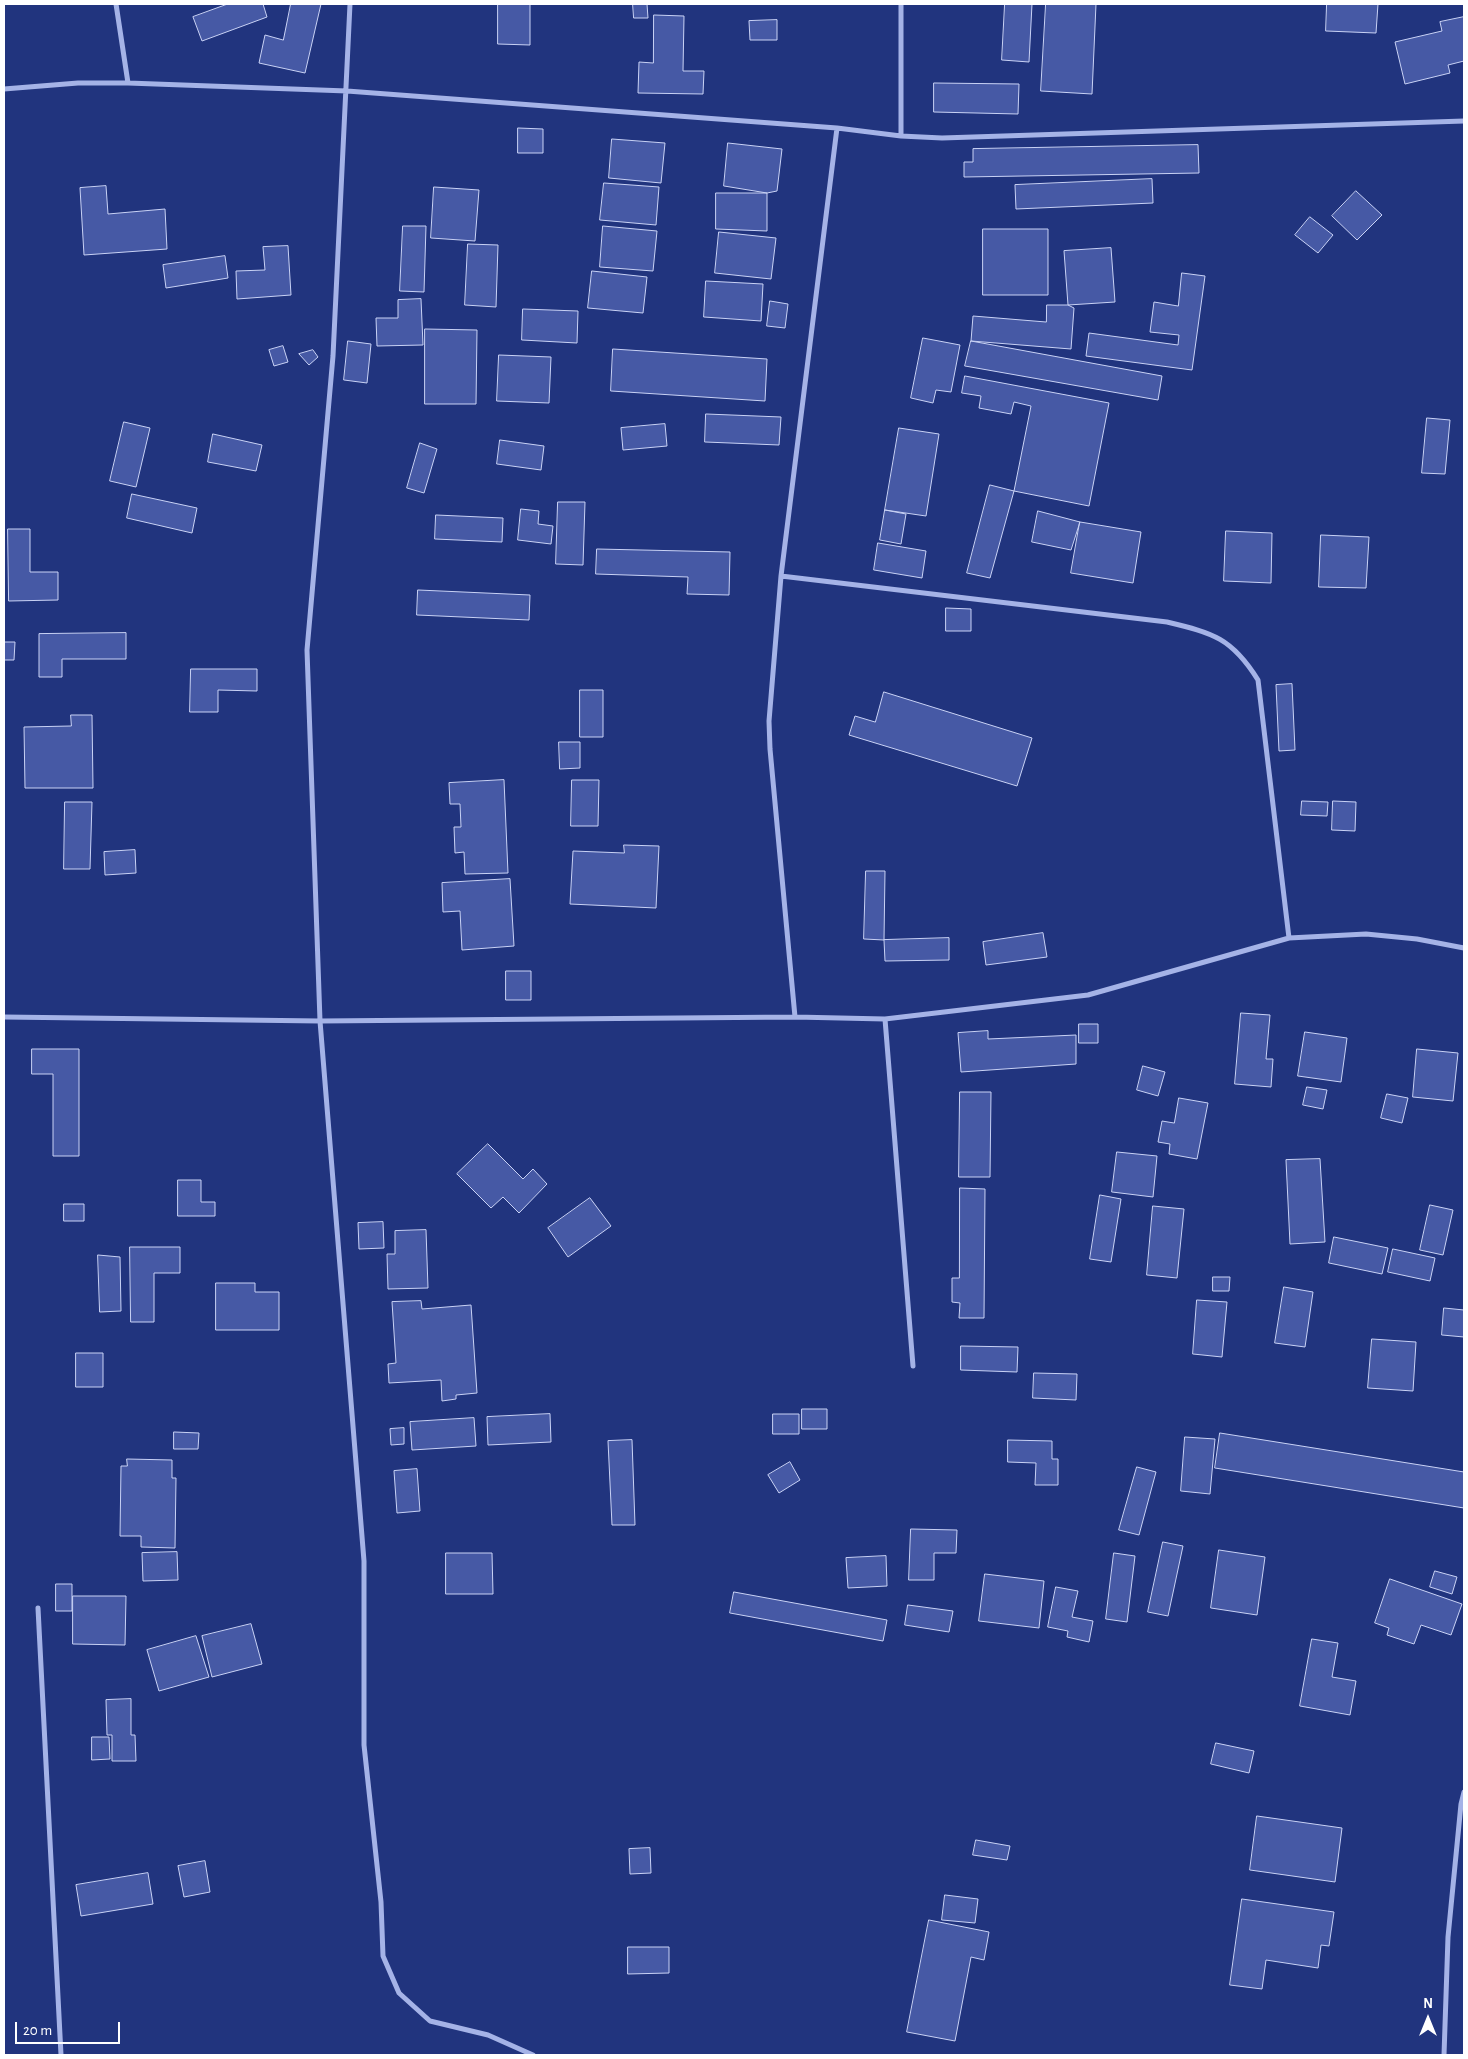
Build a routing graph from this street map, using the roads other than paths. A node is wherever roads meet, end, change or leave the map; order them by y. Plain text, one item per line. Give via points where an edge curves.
1 (116, 4) edge
2 (350, 4) edge
3 (901, 4) edge
4 (128, 83) junction
5 (4, 89) edge
6 (346, 91) junction
7 (1464, 121) edge
8 (837, 128) junction
9 (901, 136) junction
10 (781, 576) junction
11 (1289, 938) junction
12 (1464, 948) edge
13 (4, 1017) edge
14 (795, 1017) junction
15 (885, 1019) junction
16 (320, 1020) junction
17 (913, 1366) dead end
18 (38, 1608) dead end
19 (1464, 1792) edge
20 (61, 2055) edge
21 (533, 2055) edge
22 (1444, 2055) edge

1 - 4 street
2 - 6 street
3 - 9 street
4 - 5 street
4 - 6 street
6 - 8 street
6 - 16 street via 333,356 308,650
7 - 9 street via 942,138
8 - 9 street
8 - 10 street
10 - 11 street via 1167,622 1226,642 1243,657 1258,680
10 - 14 street via 769,721
11 - 12 street via 1366,934
11 - 15 street via 1088,995
13 - 16 street
14 - 15 street
14 - 16 street
15 - 17 street
16 - 21 street via 364,1561 364,1745 381,1902 383,1956 399,1993 430,2021 488,2034
18 - 20 street
19 - 22 street via 1448,1938

